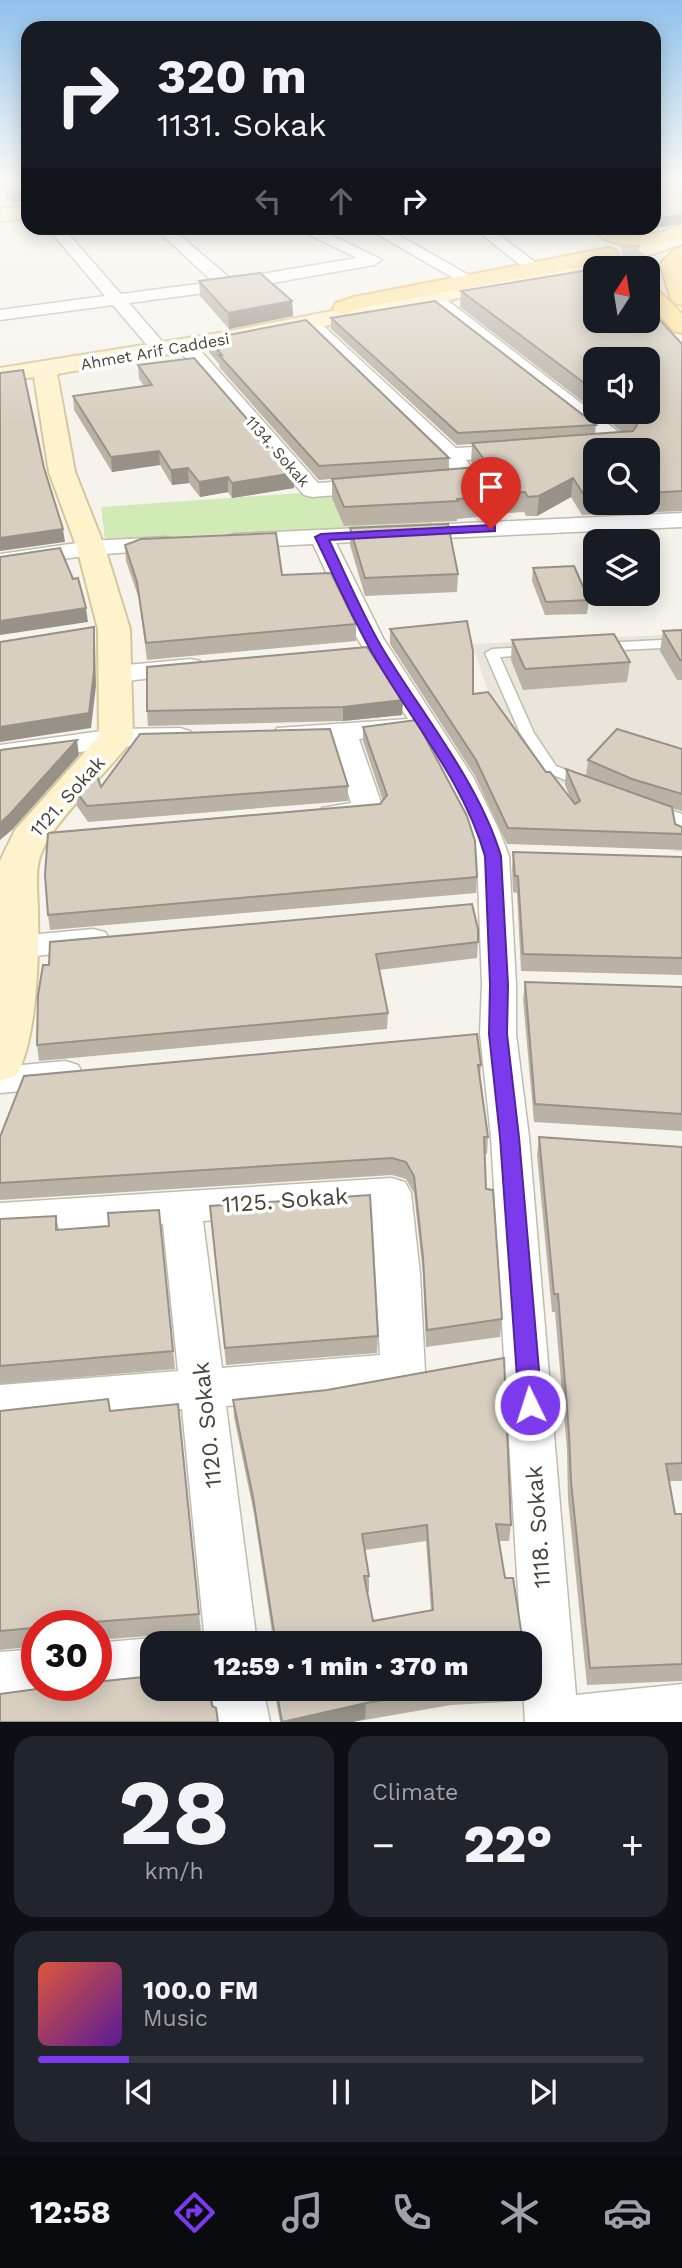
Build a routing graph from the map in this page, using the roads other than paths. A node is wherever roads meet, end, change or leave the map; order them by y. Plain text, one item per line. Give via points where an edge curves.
1 (83, 261) edge
2 (200, 261) edge
3 (366, 261) edge
4 (436, 261) edge
5 (526, 261) edge
6 (672, 261) edge
7 (583, 266) edge
8 (536, 269) junction
9 (583, 269) edge
10 (583, 271) edge
11 (660, 275) edge
12 (473, 282) junction
13 (227, 285) junction
14 (116, 300) junction
15 (682, 300) edge
16 (437, 302) junction
17 (660, 303) edge
18 (346, 311) junction
19 (0, 315) edge
20 (310, 323) junction
21 (682, 326) edge
22 (251, 329) junction
23 (152, 340) junction
24 (185, 345) junction
25 (2, 363) edge
26 (44, 369) junction
27 (582, 447) edge
28 (530, 450) edge
29 (451, 455) junction
30 (417, 483) edge
31 (391, 485) edge
32 (682, 520) edge
33 (321, 537) junction
34 (213, 542) edge
35 (186, 543) edge
36 (92, 548) junction
37 (0, 561) edge
38 (682, 643) edge
39 (587, 648) edge
40 (546, 650) edge
41 (212, 665) edge
42 (116, 674) junction
43 (425, 723) junction
44 (343, 732) junction
45 (263, 734) edge
46 (209, 736) edge
47 (116, 738) junction
48 (0, 754) edge
49 (600, 790) edge
50 (635, 804) edge
51 (301, 817) edge
52 (69, 835) edge
53 (677, 854) edge
54 (16, 855) edge
55 (127, 937) edge
56 (18, 947) junction
57 (1, 1063) edge
58 (97, 1071) edge
59 (510, 1137) junction
60 (549, 1140) edge
61 (181, 1206) junction
62 (0, 1219) edge
63 (204, 1389) junction
64 (0, 1405) edge
65 (230, 1631) edge
66 (140, 1665) edge
67 (112, 1668) edge
68 (21, 1676) edge
69 (0, 1678) edge
70 (239, 1701) edge
71 (682, 1711) edge
72 (243, 1722) edge
73 (552, 1722) edge
74 (568, 1722) edge

1 - 14 street
2 - 13 street
3 - 13 street
4 - 12 street
5 - 8 street
6 - 15 main road via 670,268
7 - 8 main road
8 - 12 main road
9 - 18 street, Ahmet Arif Caddesi
10 - 16 main road
11 - 15 main road
12 - 18 main road via 354,303
13 - 14 street
14 - 19 street
14 - 23 street
16 - 18 main road via 375,312
16 - 27 street via 622,444
17 - 21 main road
18 - 20 street, Ahmet Arif Caddesi
18 - 22 street, Ahmet Arif Caddesi
20 - 22 street, Ahmet Arif Caddesi
20 - 29 street
22 - 23 street, Ahmet Arif Caddesi
22 - 24 street, Ahmet Arif Caddesi
23 - 25 street, Ahmet Arif Caddesi
24 - 26 street, Ahmet Arif Caddesi
24 - 31 street, 1134. Sokak via 312,490
25 - 26 street, Ahmet Arif Caddesi
26 - 36 street, 1121. Sokak via 62,472
28 - 29 street
29 - 30 street via 469,479
32 - 33 street
33 - 34 street
33 - 43 street, 1118. Sokak via 363,650
35 - 36 street
36 - 37 street
36 - 42 street, 1121. Sokak via 101,631
38 - 39 lane
40 - 49 lane via 492,653 527,733 551,769
41 - 42 street
42 - 47 street, 1121. Sokak
43 - 44 street
43 - 59 street, 1118. Sokak via 488,839 507,856 482,905 512,985 484,1035
44 - 45 street
44 - 51 street via 369,811
46 - 47 street
47 - 48 street
47 - 54 street, 1121. Sokak
50 - 53 lane via 679,818
52 - 54 street
54 - 56 street
55 - 56 street
56 - 57 street
57 - 58 street
59 - 60 street
59 - 73 street, 1118. Sokak
61 - 62 street, 1125. Sokak
61 - 63 street, 1120. Sokak
61 - 63 street, 1125. Sokak via 391,1193 403,1372
63 - 64 street
63 - 65 street, 1120. Sokak
66 - 67 street
68 - 69 street
70 - 72 street
71 - 74 street

